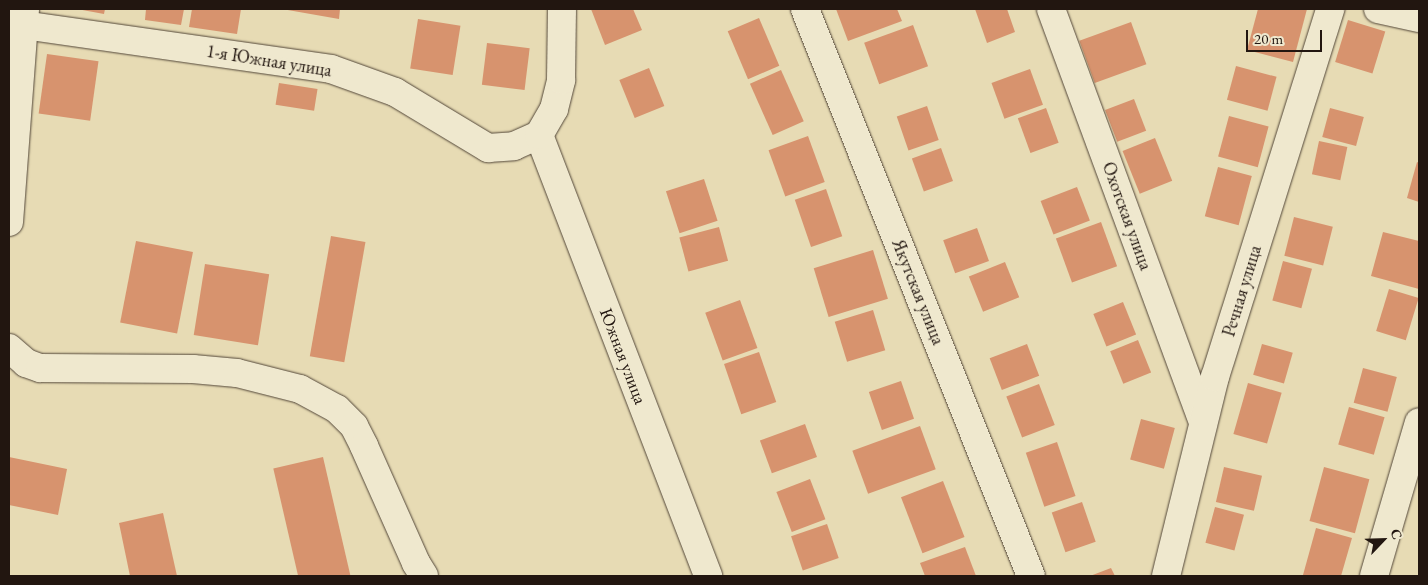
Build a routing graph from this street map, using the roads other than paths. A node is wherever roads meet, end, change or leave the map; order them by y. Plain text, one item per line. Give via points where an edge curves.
1 (562, 9) edge
2 (805, 9) edge
3 (1051, 9) edge
4 (1330, 9) edge
5 (1378, 9) edge
6 (1419, 18) edge
7 (19, 19) edge
8 (539, 135) junction
9 (9, 222) edge
10 (10, 350) edge
11 (1203, 422) junction
12 (1419, 422) edge
13 (424, 576) edge
14 (708, 576) edge
15 (1031, 576) edge
16 (1166, 576) edge
17 (1374, 576) edge

1 - 8 street via 561,80 554,109
2 - 15 street, Якутская улица
3 - 11 street, Охотская улица
4 - 11 street, Речная улица
5 - 6 street
7 - 8 street, 1-я Южная улица via 331,69 395,92 488,148 514,146
7 - 9 street
8 - 14 street, Южная улица
10 - 13 street via 26,363 40,368 237,372 300,389 337,409 354,426
11 - 16 street, Речная улица
12 - 17 street

